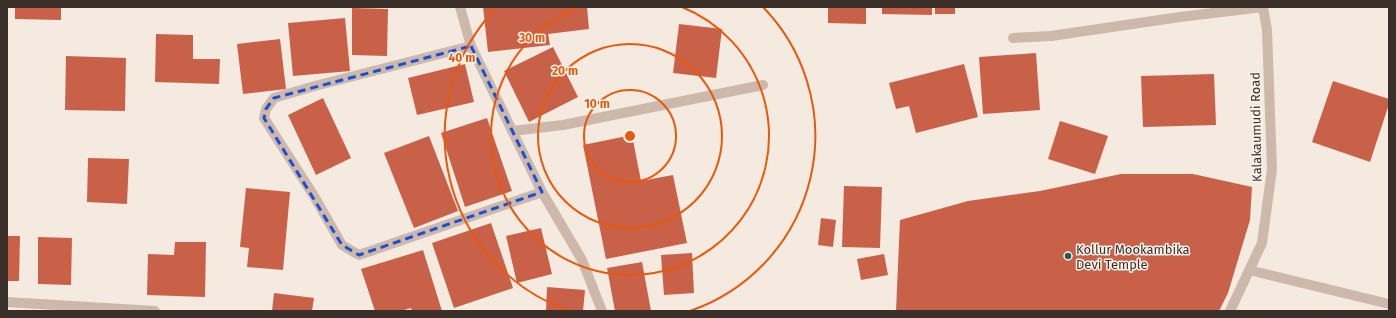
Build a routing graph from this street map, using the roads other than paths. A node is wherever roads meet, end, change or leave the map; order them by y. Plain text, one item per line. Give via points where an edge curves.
1 (460, 7) edge
2 (1263, 7) edge
3 (1013, 38) dead end
4 (471, 46) junction
5 (763, 85) dead end
6 (512, 130) junction
7 (542, 192) junction
8 (1249, 270) junction
9 (7, 302) edge
10 (1389, 304) edge
11 (155, 311) edge
12 (602, 311) edge
13 (1230, 311) edge

1 - 4 street
2 - 3 street via 1051,36
2 - 8 street, Kalakaumudi Road via 1267,30 1272,169 1262,243
4 - 6 street
4 - 7 street via 274,98 266,109 264,118 342,245 359,255
5 - 6 street via 563,125
6 - 7 street
7 - 12 street via 582,260
8 - 10 street
8 - 13 street, Kalakaumudi Road
9 - 11 street

